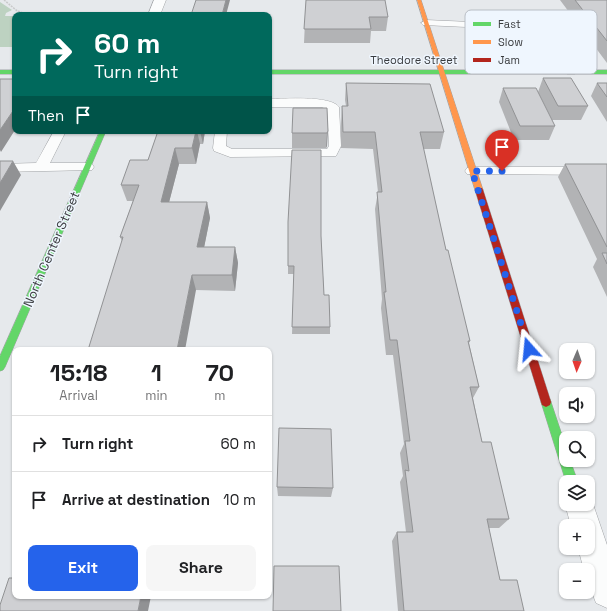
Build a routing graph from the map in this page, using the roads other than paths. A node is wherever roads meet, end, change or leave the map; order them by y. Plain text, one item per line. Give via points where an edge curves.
1 (160, 0) edge
2 (419, 0) edge
3 (155, 12) edge
4 (426, 23) junction
5 (465, 24) edge
6 (0, 72) edge
7 (12, 72) edge
8 (272, 72) edge
9 (440, 72) junction
10 (465, 72) edge
11 (272, 103) edge
12 (58, 134) edge
13 (102, 134) edge
14 (221, 134) edge
15 (43, 167) junction
16 (87, 167) junction
17 (0, 168) edge
18 (472, 171) junction
19 (607, 171) edge
20 (0, 367) edge
21 (570, 475) edge
22 (595, 555) edge
23 (607, 592) edge

1 - 3 street
2 - 4 street
4 - 5 lane
4 - 9 street
6 - 7 street
8 - 9 street, Theodore Street
9 - 10 street, Theodore Street
9 - 18 street
11 - 14 lane via 324,103 333,108 335,146 331,153 230,153 219,148
12 - 15 lane via 43,162
13 - 16 street, North Center Street
15 - 16 lane
15 - 17 lane
16 - 20 street, North Center Street
18 - 19 lane
18 - 21 street
22 - 23 street

